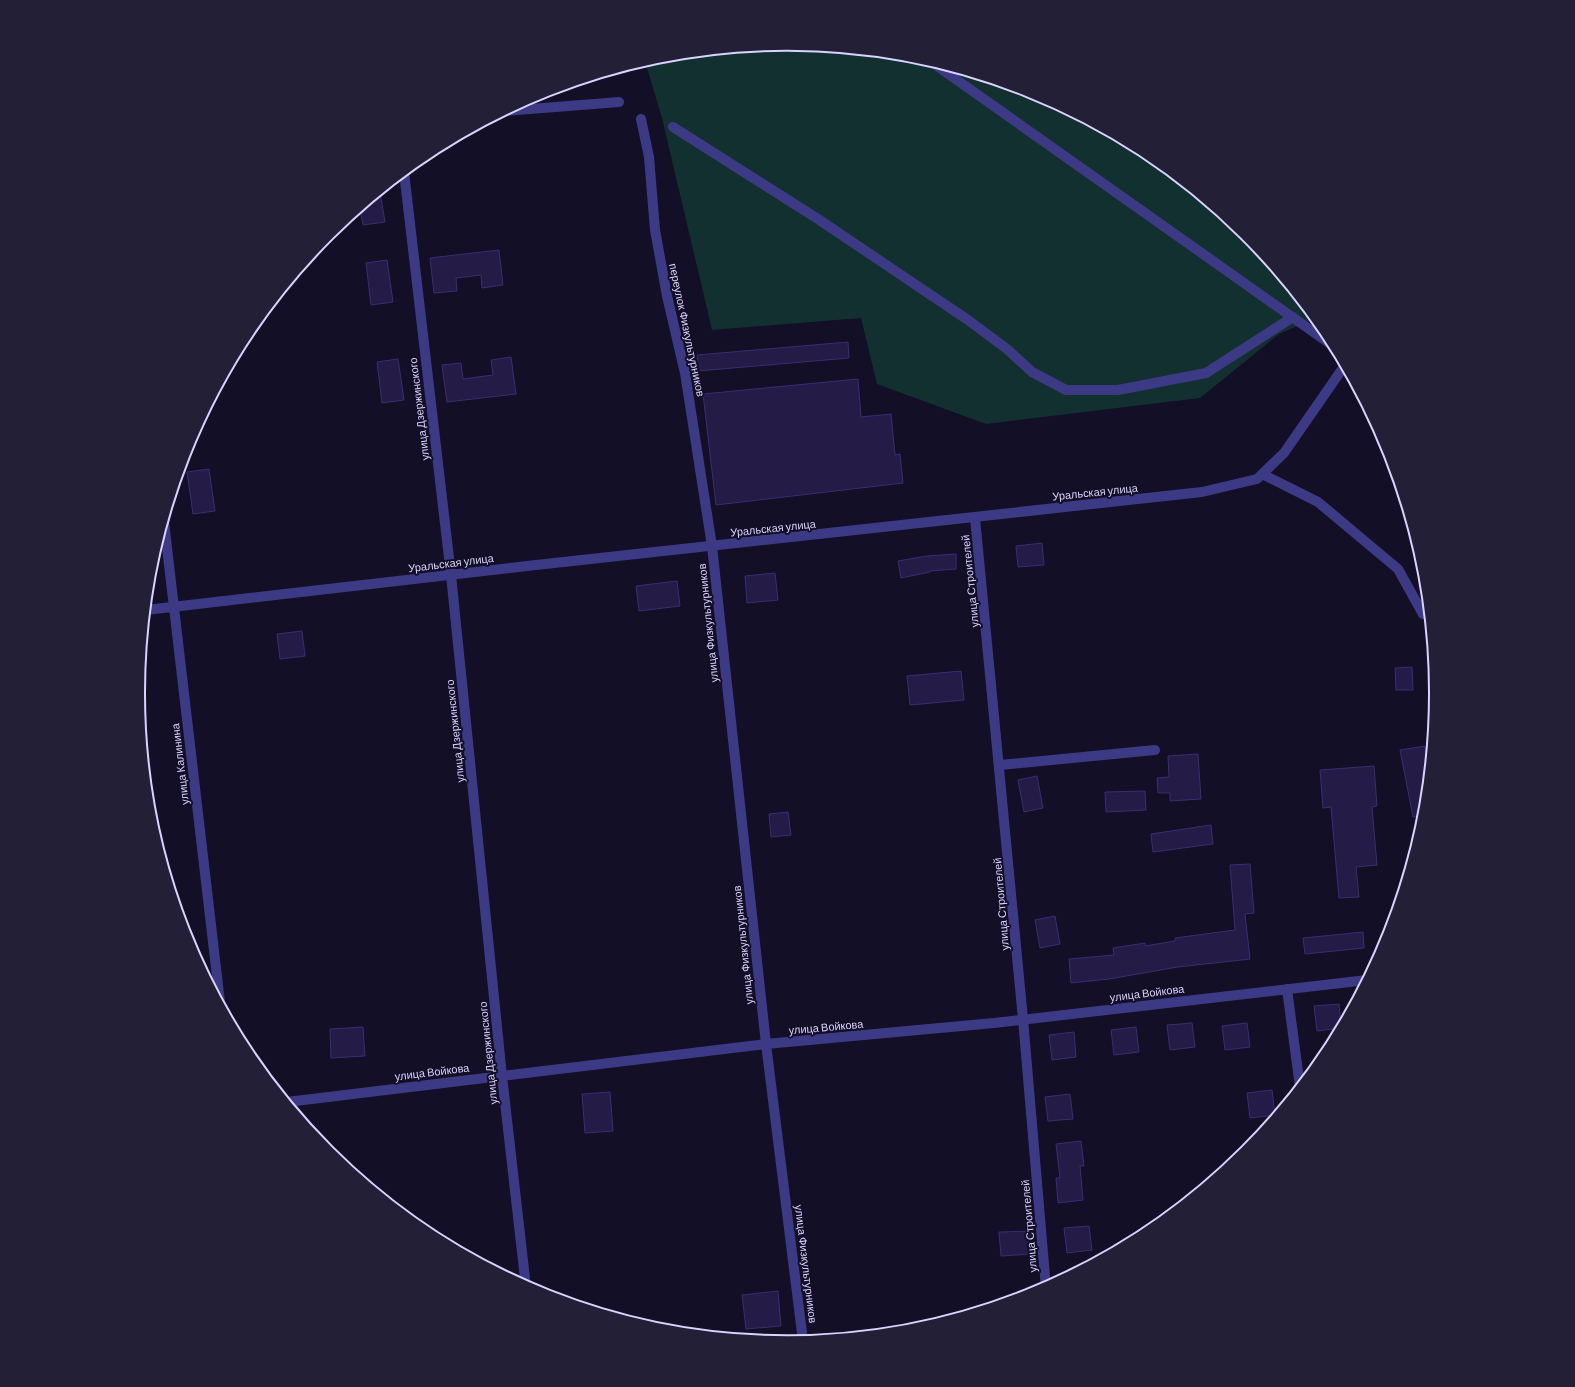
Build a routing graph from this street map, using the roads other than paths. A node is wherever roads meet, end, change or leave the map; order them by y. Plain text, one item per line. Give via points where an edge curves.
1 (943, 70) edge
2 (619, 102) dead end
3 (517, 111) edge
4 (641, 119) dead end
5 (673, 127) dead end
6 (405, 178) edge
7 (1293, 317) junction
8 (1323, 339) edge
9 (1342, 369) edge
10 (1262, 474) junction
11 (975, 518) junction
12 (165, 533) edge
13 (712, 546) junction
14 (451, 575) junction
15 (175, 608) junction
16 (150, 610) edge
17 (1423, 614) dead end
18 (1154, 750) dead end
19 (1000, 765) junction
20 (1363, 980) edge
21 (1287, 989) junction
22 (219, 993) edge
23 (1023, 1019) junction
24 (766, 1044) junction
25 (502, 1076) junction
26 (1299, 1082) edge
27 (291, 1101) edge
28 (525, 1280) edge
29 (1045, 1282) edge
30 (802, 1336) edge

1 - 7 street
2 - 3 street
4 - 13 street, переулок Физкультурников via 649,157 655,230 685,373
5 - 7 street via 818,219 968,320 1007,349 1032,372 1066,390 1118,390 1206,373
6 - 14 street, улица Дзержинского
7 - 8 street
9 - 10 street, Уральская улица via 1284,453
10 - 11 street, Уральская улица via 1257,479 1202,492
10 - 17 street via 1318,502 1398,570
11 - 13 street, Уральская улица
11 - 19 street, улица Строителей
12 - 15 street, улица Калинина
13 - 14 street, Уральская улица
13 - 24 street, улица Физкультурников
14 - 15 street, Уральская улица
14 - 25 street, улица Дзержинского
15 - 16 street, Уральская улица
15 - 22 street, улица Калинина
18 - 19 street
19 - 23 street, улица Строителей
20 - 21 street, улица Войкова
21 - 23 street, улица Войкова
21 - 26 street
23 - 24 street, улица Войкова
23 - 29 street, улица Строителей
24 - 25 street, улица Войкова
24 - 30 street, улица Физкультурников
25 - 27 street, улица Войкова
25 - 28 street, улица Дзержинского

